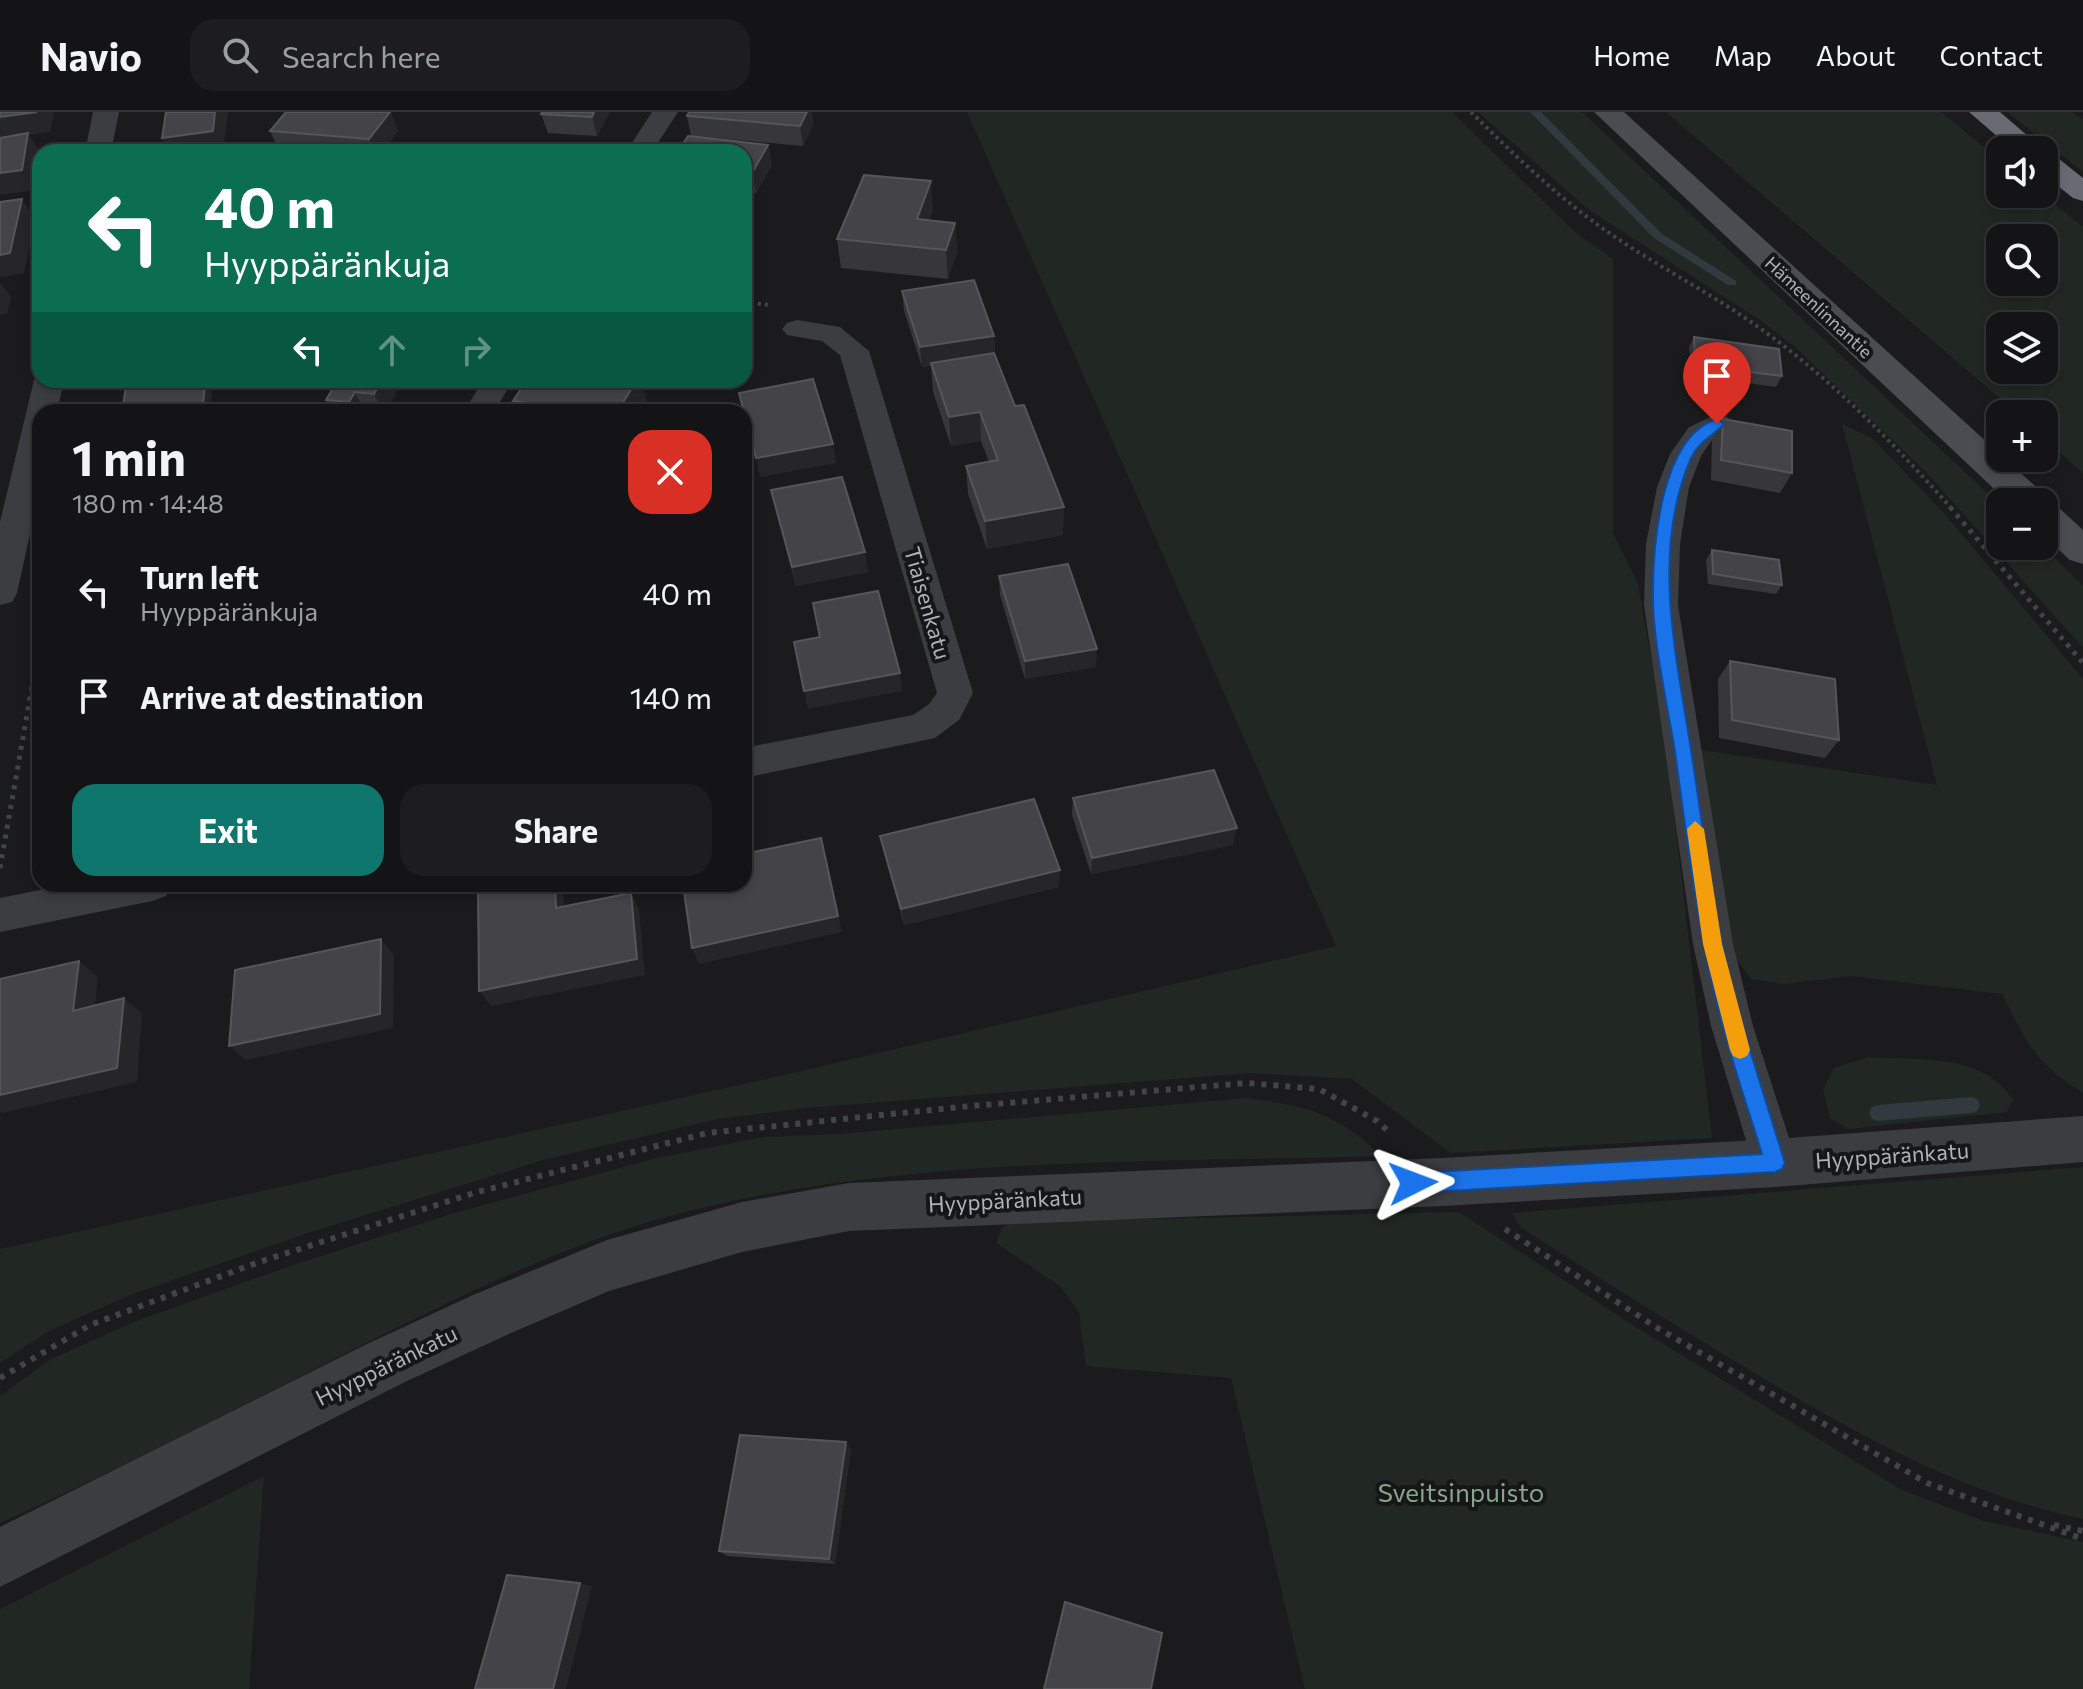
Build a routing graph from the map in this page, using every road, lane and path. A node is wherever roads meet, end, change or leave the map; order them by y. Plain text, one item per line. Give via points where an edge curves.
1 (106, 112) edge
2 (665, 112) edge
3 (1471, 112) edge
4 (1608, 112) edge
5 (1983, 112) edge
6 (2013, 136) edge
7 (100, 144) edge
8 (644, 144) edge
9 (2058, 172) edge
10 (2083, 192) edge
11 (797, 329) dead end
12 (1717, 424) dead end
13 (32, 454) edge
14 (2015, 488) edge
15 (2058, 528) edge
16 (2083, 551) edge
17 (0, 593) edge
18 (2083, 663) edge
19 (32, 689) edge
20 (752, 761) edge
21 (0, 868) edge
22 (113, 892) edge
23 (0, 915) edge
24 (2083, 1139) edge
25 (1775, 1163) junction
26 (2037, 1522) dead end
27 (2083, 1531) edge
28 (0, 1558) edge

1 - 7 street
2 - 8 street
3 - 18 path via 1616,237 1794,354 1965,524
4 - 14 main road, Hämeenlinnantie
5 - 6 highway
9 - 10 highway
11 - 20 street, Tiaisenkatu via 830,333 854,351 955,693 940,718 922,728
12 - 25 street via 1700,434 1686,454 1673,487 1663,544 1661,605 1713,944 1732,1026
13 - 17 street
15 - 16 main road
19 - 21 path
22 - 23 street
24 - 25 street, Hyyppäränkatu
25 - 28 street, Hyyppäränkatu via 849,1207 742,1227 607,1266 492,1314
26 - 27 path

